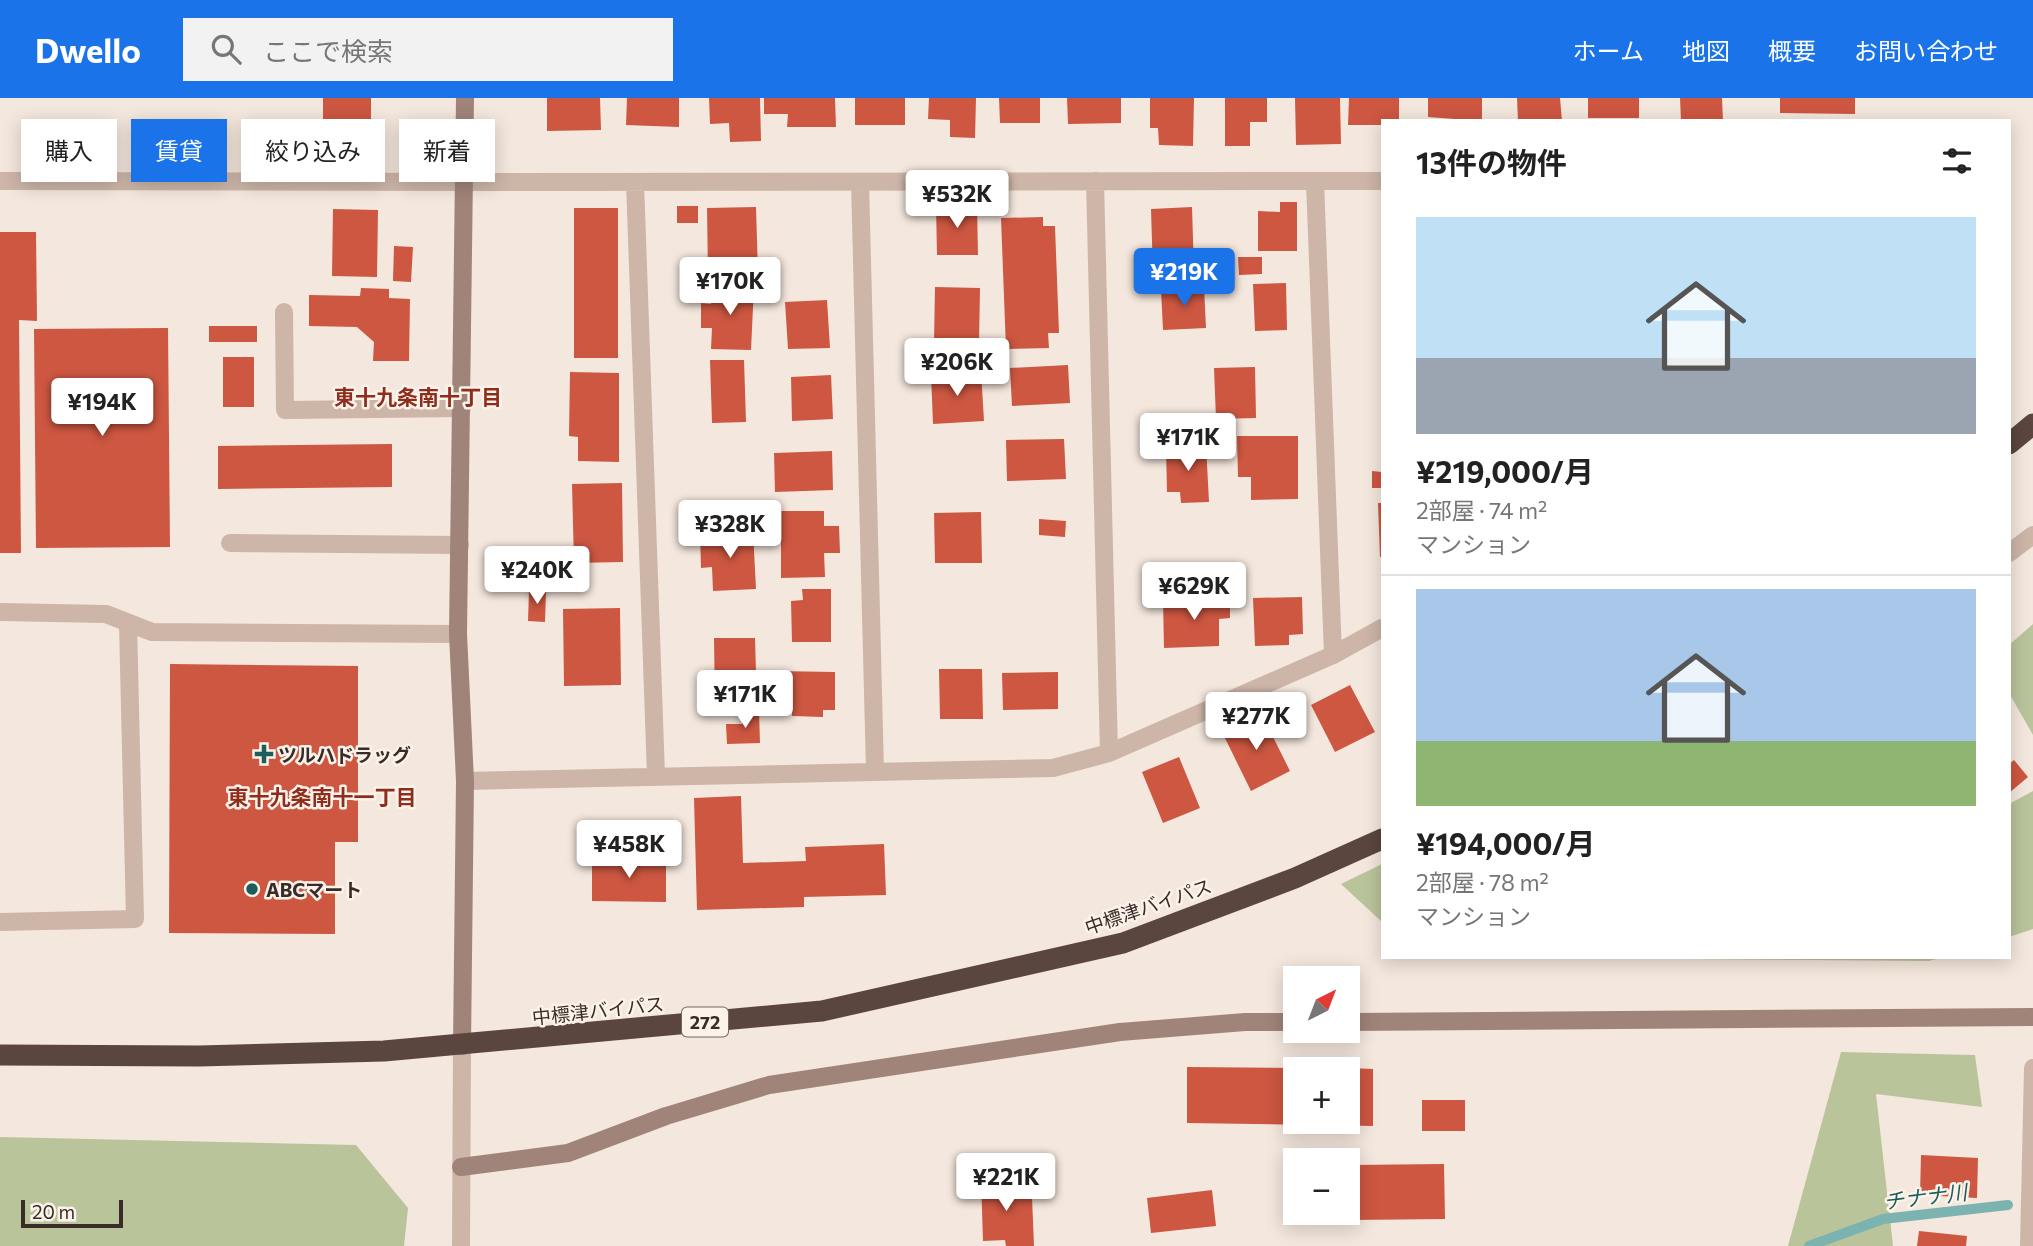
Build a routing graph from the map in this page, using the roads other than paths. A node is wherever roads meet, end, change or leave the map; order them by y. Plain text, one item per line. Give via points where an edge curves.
1 (466, 98) edge
2 (466, 119) edge
3 (0, 181) edge
4 (1095, 181) junction
5 (1315, 181) junction
6 (1381, 181) edge
7 (399, 182) edge
8 (466, 182) edge
9 (495, 182) edge
10 (635, 182) junction
11 (860, 182) junction
12 (284, 312) dead end
13 (462, 408) junction
14 (2033, 424) edge
15 (2011, 442) edge
16 (2033, 535) edge
17 (230, 543) dead end
18 (460, 545) junction
19 (2011, 552) edge
20 (0, 612) edge
21 (128, 623) junction
22 (1381, 629) edge
23 (458, 634) junction
24 (1333, 655) junction
25 (1109, 753) junction
26 (875, 771) junction
27 (656, 776) junction
28 (465, 781) junction
29 (1381, 839) edge
30 (0, 922) edge
31 (2033, 1017) edge
32 (1283, 1022) edge
33 (1360, 1022) edge
34 (462, 1046) junction
35 (0, 1055) edge
36 (2033, 1068) edge
37 (461, 1167) junction
38 (461, 1246) edge
39 (2029, 1246) edge

1 - 2 street
3 - 7 street
4 - 5 street
4 - 11 street
4 - 25 street
5 - 6 street
5 - 24 street
8 - 13 street
9 - 10 street
10 - 11 street
10 - 27 street
11 - 26 street
12 - 13 street via 285,410
13 - 18 street
14 - 15 highway
16 - 19 street
17 - 18 street
18 - 23 street
20 - 21 street via 106,614
21 - 23 street via 152,632
21 - 30 street via 135,919
22 - 24 street
23 - 28 street
24 - 25 street
25 - 26 street via 1053,768
26 - 27 street
27 - 28 street
28 - 34 street
29 - 34 highway, 中標津バイパス / 272 via 1124,943 965,980 822,1011
31 - 33 street
32 - 37 street via 1120,1032 769,1086 666,1116 568,1153
34 - 35 highway, 中標津バイパス / 272 via 199,1056
34 - 37 street
36 - 39 street
37 - 38 street

